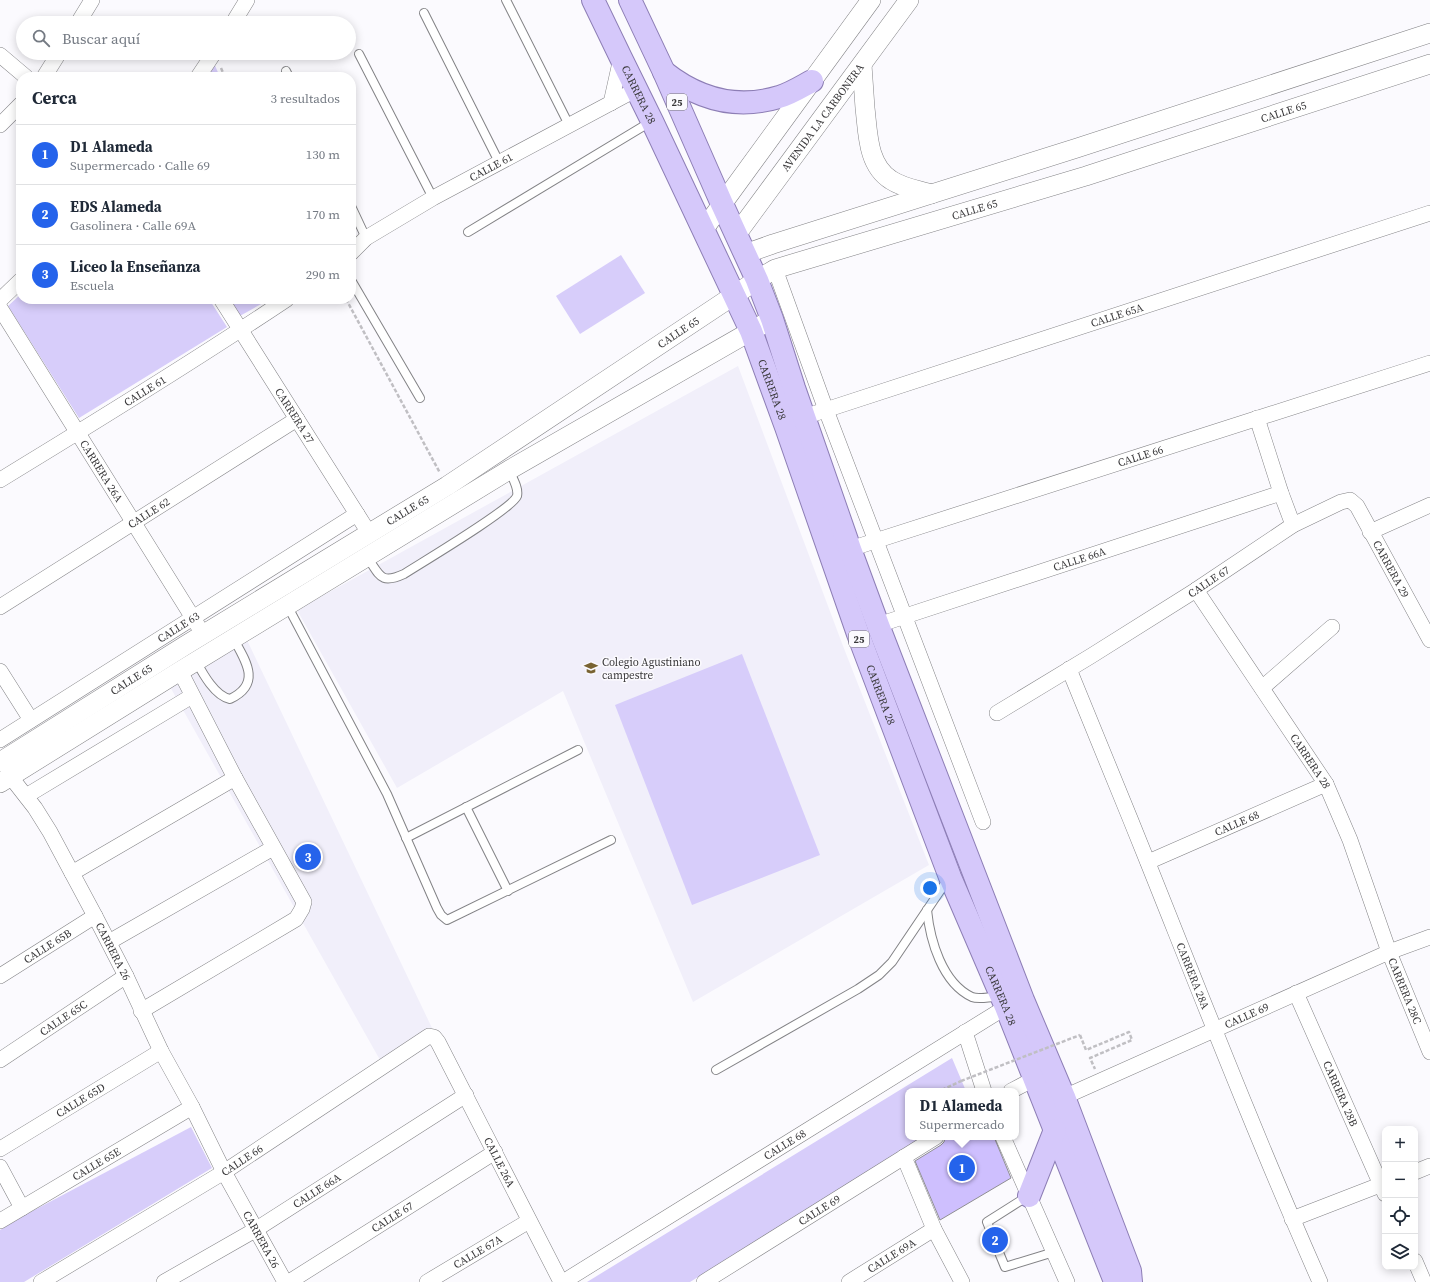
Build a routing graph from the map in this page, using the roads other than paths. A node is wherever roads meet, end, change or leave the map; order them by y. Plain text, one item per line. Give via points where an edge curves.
1 (92, 0) edge
2 (506, 0) edge
3 (593, 0) edge
4 (630, 0) edge
5 (871, 0) edge
6 (909, 0) edge
7 (241, 2) edge
8 (424, 13) dead end
9 (82, 16) edge
10 (236, 16) edge
11 (1430, 33) edge
12 (359, 54) dead end
13 (0, 55) edge
14 (620, 58) junction
15 (55, 60) edge
16 (209, 60) edge
17 (1430, 64) edge
18 (862, 65) junction
19 (20, 72) edge
20 (47, 72) edge
21 (201, 72) edge
22 (664, 72) junction
23 (812, 81) junction
24 (637, 89) junction
25 (611, 103) junction
26 (16, 109) edge
27 (652, 121) junction
28 (0, 125) edge
29 (569, 125) junction
30 (500, 162) junction
31 (931, 194) junction
32 (433, 198) junction
33 (722, 204) junction
34 (1430, 213) edge
35 (356, 217) edge
36 (704, 229) junction
37 (468, 232) dead end
38 (366, 238) junction
39 (741, 245) junction
40 (356, 248) edge
41 (766, 274) junction
42 (16, 285) edge
43 (356, 289) edge
44 (735, 296) junction
45 (0, 300) edge
46 (224, 304) edge
47 (279, 304) edge
48 (0, 308) edge
49 (772, 319) junction
50 (240, 330) junction
51 (751, 331) junction
52 (1430, 363) edge
53 (420, 398) dead end
54 (826, 410) junction
55 (804, 417) junction
56 (1257, 418) junction
57 (297, 420) junction
58 (78, 432) junction
59 (509, 470) junction
60 (0, 480) edge
61 (1281, 493) junction
62 (1350, 500) joint
63 (1430, 505) edge
64 (358, 514) junction
65 (134, 523) junction
66 (1294, 525) junction
67 (1370, 532) junction
68 (369, 533) junction
69 (876, 541) junction
70 (850, 549) junction
71 (367, 557) junction
72 (1196, 590) junction
73 (288, 605) junction
74 (0, 608) edge
75 (905, 616) junction
76 (193, 618) junction
77 (878, 625) junction
78 (1332, 627) dead end
79 (228, 631) junction
80 (203, 635) junction
81 (1430, 640) edge
82 (191, 653) junction
83 (1069, 669) junction
84 (0, 671) edge
85 (180, 671) junction
86 (1262, 688) junction
87 (192, 696) junction
88 (997, 713) dead end
89 (31, 720) junction
90 (0, 740) edge
91 (578, 750) dead end
92 (3, 774) edge
93 (235, 778) junction
94 (1326, 784) junction
95 (26, 796) junction
96 (466, 807) junction
97 (983, 822) dead end
98 (406, 838) junction
99 (611, 840) dead end
100 (273, 848) junction
101 (1148, 862) junction
102 (72, 873) junction
103 (950, 877) junction
104 (508, 890) junction
105 (927, 910) junction
106 (95, 916) junction
107 (1430, 937) edge
108 (109, 942) junction
109 (1389, 952) junction
110 (0, 976) edge
111 (126, 976) junction
112 (1296, 993) junction
113 (1004, 1002) junction
114 (141, 1011) junction
115 (1214, 1030) junction
116 (965, 1032) junction
117 (438, 1042) joint
118 (161, 1051) junction
119 (1430, 1052) edge
120 (0, 1060) edge
121 (716, 1070) dead end
122 (1034, 1078) junction
123 (983, 1088) edge
124 (1016, 1088) edge
125 (466, 1095) junction
126 (1064, 1096) junction
127 (192, 1107) junction
128 (1054, 1130) junction
129 (931, 1140) edge
130 (1004, 1140) edge
131 (0, 1149) edge
132 (495, 1152) junction
133 (904, 1157) junction
134 (1430, 1166) edge
135 (0, 1168) edge
136 (1418, 1171) edge
137 (224, 1172) junction
138 (1382, 1183) edge
139 (1382, 1188) edge
140 (1029, 1196) junction
141 (22, 1208) junction
142 (1292, 1219) junction
143 (0, 1221) edge
144 (529, 1221) junction
145 (934, 1228) junction
146 (255, 1230) junction
147 (991, 1232) dead end
148 (998, 1250) dead end
149 (1054, 1252) junction
150 (1418, 1268) edge
151 (66, 1276) edge
152 (1118, 1281) edge
153 (41, 1282) edge
154 (164, 1282) edge
155 (285, 1282) edge
156 (289, 1282) edge
157 (427, 1282) edge
158 (562, 1282) edge
159 (704, 1282) edge
160 (849, 1282) edge
161 (962, 1282) edge
162 (1067, 1282) edge
163 (1320, 1282) edge
164 (1424, 1282) edge

1 - 9 street
2 - 29 lane
3 - 14 main road, CARRERA 28 / 25
4 - 22 main road, CARRERA 28 / 25
5 - 23 street
6 - 18 street, AVENIDA LA CARBONERA
7 - 10 street
8 - 30 lane
11 - 31 street
12 - 32 lane
13 - 19 street
14 - 24 main road, CARRERA 28 / 25
14 - 25 street
15 - 20 street
16 - 21 street
17 - 41 street, CALLE 65 via 1086,176
18 - 31 street via 868,140 879,169 890,180
18 - 39 street, AVENIDA LA CARBONERA
22 - 23 main road via 693,92 727,102 751,102 780,97
22 - 33 main road, CARRERA 28 / 25
23 - 33 street
24 - 25 street, CALLE 61
24 - 27 main road, CARRERA 28 / 25
25 - 29 street, CALLE 61
26 - 28 street
27 - 36 main road, CARRERA 28 / 25
27 - 37 lane
29 - 30 street, CALLE 61
30 - 32 street, CALLE 61
31 - 39 street via 773,244
32 - 38 street, CALLE 61
33 - 36 street
33 - 39 main road, CARRERA 28 / 25
34 - 54 street, CALLE 65A
35 - 38 lane
36 - 44 main road, CARRERA 28 / 25
38 - 40 street, CALLE 61
39 - 41 main road, CARRERA 28 / 25
41 - 44 street, CALLE 65
41 - 49 main road, CARRERA 28 / 25
41 - 54 street
42 - 45 street
43 - 53 lane
44 - 51 main road, CARRERA 28 / 25
44 - 68 street, CALLE 65 via 447,486
46 - 50 street, CARRERA 27
47 - 50 street, CALLE 61
48 - 58 street, CARRERA 26A
49 - 51 street, CALLE 65
49 - 55 main road, CARRERA 28 / 25
50 - 57 street, CARRERA 27
50 - 58 street, CALLE 61
51 - 59 street, CALLE 65
51 - 103 main road, CARRERA 28 / 25 via 858,634
52 - 56 street, CALLE 66
54 - 55 street, CALLE 65A
54 - 69 street
55 - 70 main road, CARRERA 28 / 25
56 - 61 street
56 - 69 street, CALLE 66
57 - 64 street, CARRERA 27
57 - 65 street, CALLE 62
58 - 60 street, CALLE 61
58 - 65 street, CARRERA 26A
59 - 71 street, CALLE 65
59 - 71 lane via 518,494 514,501 404,574 387,580
61 - 66 street
61 - 75 street, CALLE 66A
62 - 66 street, CALLE 67
62 - 67 street, CARRERA 29 via 1357,506
63 - 67 street
64 - 68 street, CARRERA 27
64 - 76 street, CALLE 63
65 - 74 street, CALLE 62
65 - 76 street, CARRERA 26A
66 - 72 street, CALLE 67
67 - 81 street, CARRERA 29
68 - 79 street, CALLE 65
69 - 70 street, CALLE 66
69 - 75 street
70 - 77 main road, CARRERA 28 / 25
71 - 73 street, CALLE 65
72 - 83 street, CALLE 67
72 - 86 street, CARRERA 28
73 - 79 street, CALLE 65
73 - 98 lane via 387,794
75 - 77 street, CALLE 66A
75 - 97 street
76 - 80 street, CARRERA 26A
76 - 89 street, CALLE 63
77 - 126 main road, CARRERA 28 / 25 via 1023,1000
78 - 86 street
79 - 80 street, CALLE 65
79 - 82 street, CALLE 65
79 - 82 lane via 241,652 250,674 249,683 236,696 230,699 221,696 206,678
80 - 82 street, CALLE 65
82 - 85 street, CALLE 65
82 - 92 street, CALLE 65
83 - 88 street, CALLE 67
83 - 101 street, CARRERA 28A
84 - 89 street
85 - 87 street
85 - 92 street, CALLE 65
86 - 94 street, CARRERA 28
87 - 93 street
87 - 95 street
89 - 90 street, CALLE 63
91 - 96 lane
92 - 95 street, CARRERA 26
93 - 100 street
93 - 102 street
94 - 101 street, CALLE 68
94 - 109 street, CARRERA 28 via 1350,840
95 - 102 street, CARRERA 26 via 50,832
96 - 98 lane
96 - 104 lane
98 - 104 lane via 437,908 447,920
99 - 104 lane
100 - 108 street
100 - 114 street via 304,902 296,919
101 - 115 street, CARRERA 28A
102 - 106 street, CARRERA 26
103 - 105 lane
103 - 113 main road, CARRERA 28 / 25
105 - 113 lane via 928,926 935,951 958,988 973,998
105 - 121 lane via 892,962 879,975
106 - 108 street, CARRERA 26
106 - 110 street, CALLE 65B
107 - 109 street, CALLE 69
108 - 111 street, CARRERA 26
109 - 112 street, CALLE 69
109 - 119 street, CARRERA 28C
111 - 114 street, CARRERA 26
111 - 120 street, CALLE 65C
112 - 115 street, CALLE 69
112 - 138 street, CARRERA 28B
113 - 116 street, CALLE 68
113 - 122 main road, CARRERA 28 / 25
114 - 118 street, CARRERA 26
115 - 126 street, CALLE 69
115 - 142 street, CARRERA 28A
116 - 123 street
116 - 158 street, CALLE 68
117 - 125 street, CALLE 26A
117 - 137 street, CALLE 66 via 429,1036
118 - 127 street, CARRERA 26
118 - 131 street, CALLE 65D
122 - 124 street
122 - 128 main road, CARRERA 28 / 25
125 - 132 street, CALLE 26A
125 - 146 street, CALLE 66A
126 - 152 main road, CARRERA 28 / 25 via 1130,1271
127 - 137 street, CARRERA 26
127 - 141 street, CALLE 65E
128 - 140 main road
128 - 152 main road, CARRERA 28 / 25
129 - 133 street, CALLE 69
130 - 140 street
132 - 144 street, CALLE 26A
132 - 156 street, CALLE 67
133 - 145 street
133 - 159 street, CALLE 69
134 - 136 street
135 - 141 street
137 - 146 street, CARRERA 26
137 - 151 street, CALLE 66
139 - 142 street
140 - 147 lane via 987,1222
140 - 149 street
141 - 143 street, CALLE 65E
142 - 163 street, CARRERA 28A
144 - 157 street, CALLE 67A
144 - 158 street, CALLE 26A
145 - 160 street, CALLE 69A
145 - 161 street
146 - 154 street, CALLE 66A
146 - 155 street, CARRERA 26
148 - 149 lane via 1005,1267
149 - 162 street
150 - 164 street
151 - 153 street, CALLE 66

